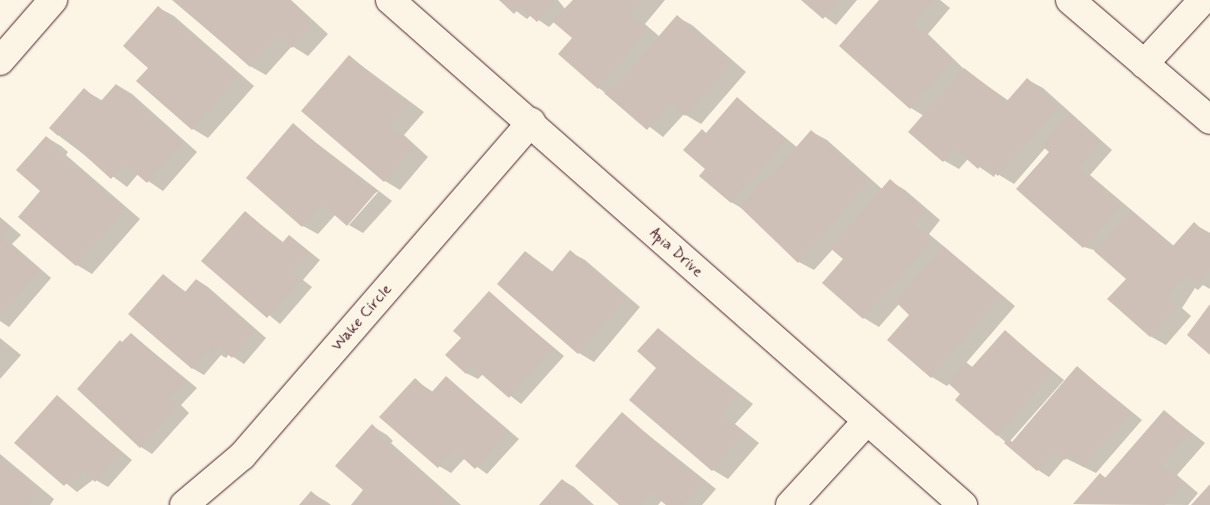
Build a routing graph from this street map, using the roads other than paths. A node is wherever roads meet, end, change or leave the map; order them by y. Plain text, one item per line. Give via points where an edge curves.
1 (53, 0) edge
2 (390, 0) edge
3 (1070, 0) edge
4 (1203, 0) edge
5 (0, 61) edge
6 (1144, 64) junction
7 (1210, 120) edge
8 (531, 122) junction
9 (866, 422) junction
10 (184, 505) edge
11 (790, 505) edge
12 (963, 505) edge

1 - 5 street
2 - 8 street, Apia Drive
3 - 6 street
4 - 6 street
6 - 7 street
8 - 9 street, Apia Drive
8 - 10 street, Wake Circle via 242,456
9 - 11 street
9 - 12 street, Apia Drive

